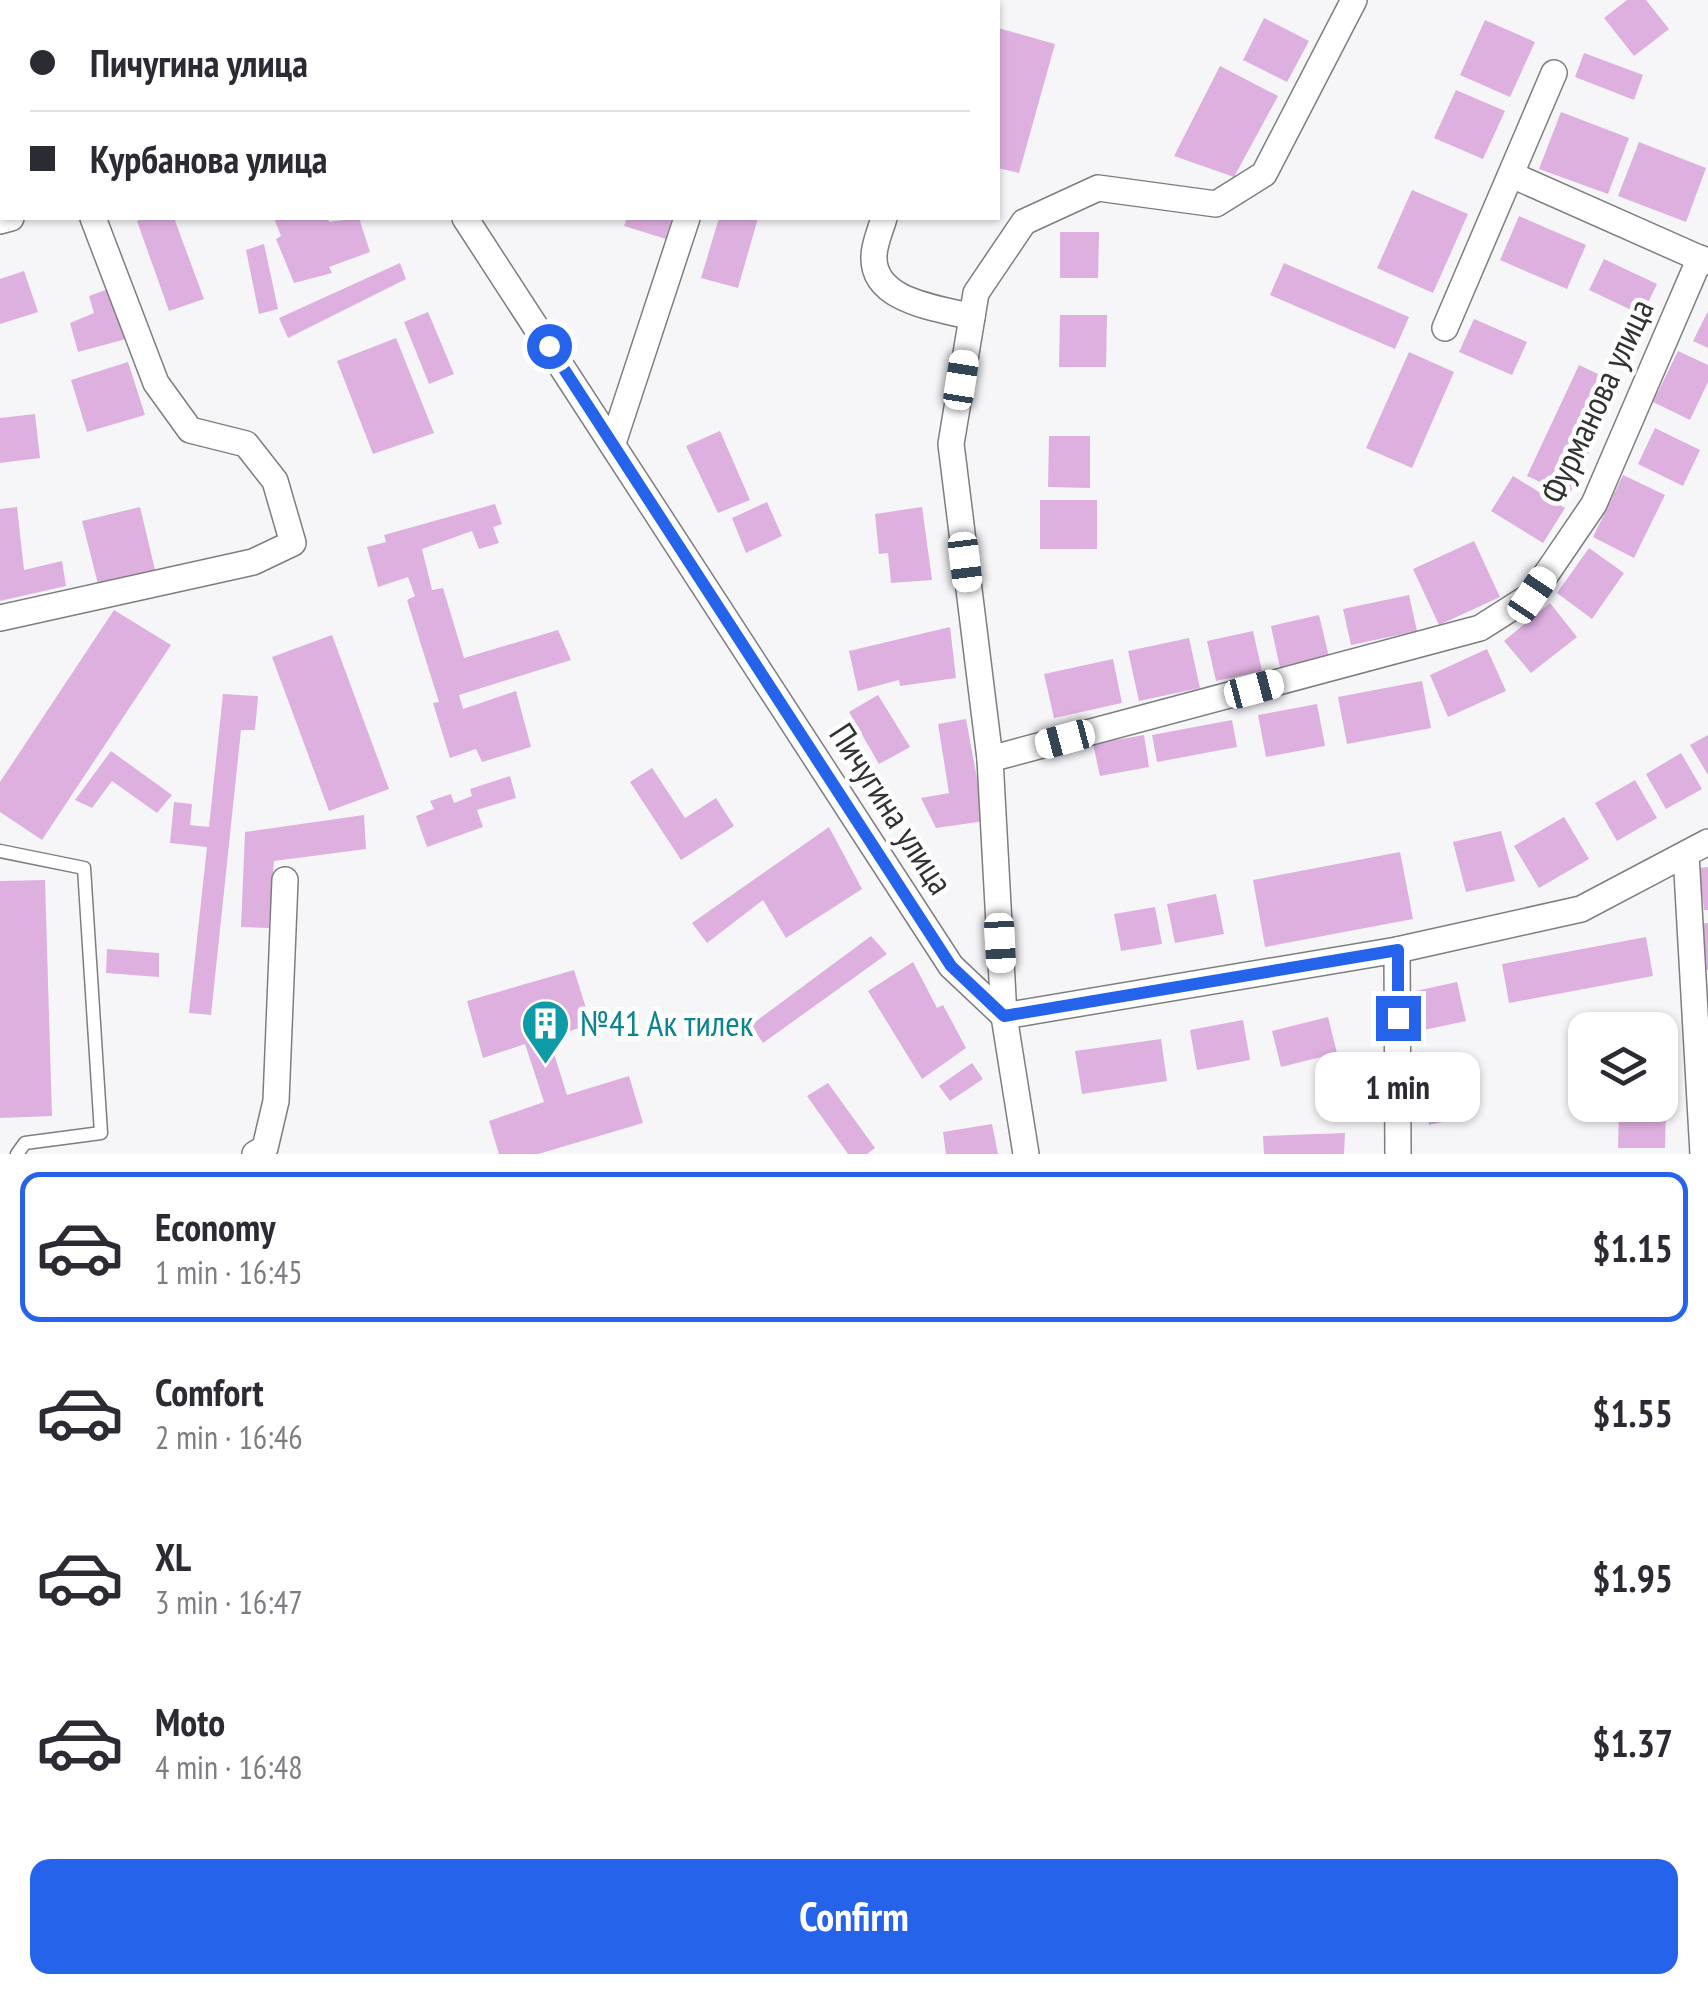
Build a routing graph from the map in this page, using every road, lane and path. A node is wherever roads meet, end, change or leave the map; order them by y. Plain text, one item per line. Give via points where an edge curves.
1 (1354, 0) edge
2 (1554, 73) dead end
3 (1512, 175) junction
4 (93, 220) edge
5 (466, 220) edge
6 (686, 220) edge
7 (883, 220) edge
8 (1704, 260) edge
9 (972, 317) junction
10 (1444, 328) dead end
11 (612, 443) junction
12 (0, 618) edge
13 (990, 759) junction
14 (1697, 848) edge
15 (0, 851) edge
16 (285, 880) dead end
17 (1398, 950) junction
18 (1004, 1016) junction
19 (17, 1154) edge
20 (256, 1154) edge
21 (1026, 1154) edge
22 (1398, 1154) edge
23 (1704, 1154) edge

1 - 9 street via 1264,174 1216,204 1098,188 1024,222 976,293
2 - 3 street
3 - 8 street, Фурманова улица
3 - 10 street
4 - 12 street via 156,383 190,430 246,444 275,481 292,544 252,562
5 - 11 street, Пичугина улица
6 - 11 street
7 - 9 street via 874,257 879,276 896,295
8 - 13 street, Фурманова улица via 1594,504 1532,595 1480,628
9 - 13 street via 951,444
11 - 18 street, Пичугина улица via 951,966
13 - 18 street
14 - 17 street via 1581,909
14 - 23 street
15 - 19 lane via 84,868 101,1133 25,1143
16 - 20 street via 276,1102 265,1148
17 - 18 street
17 - 22 street
18 - 21 street

